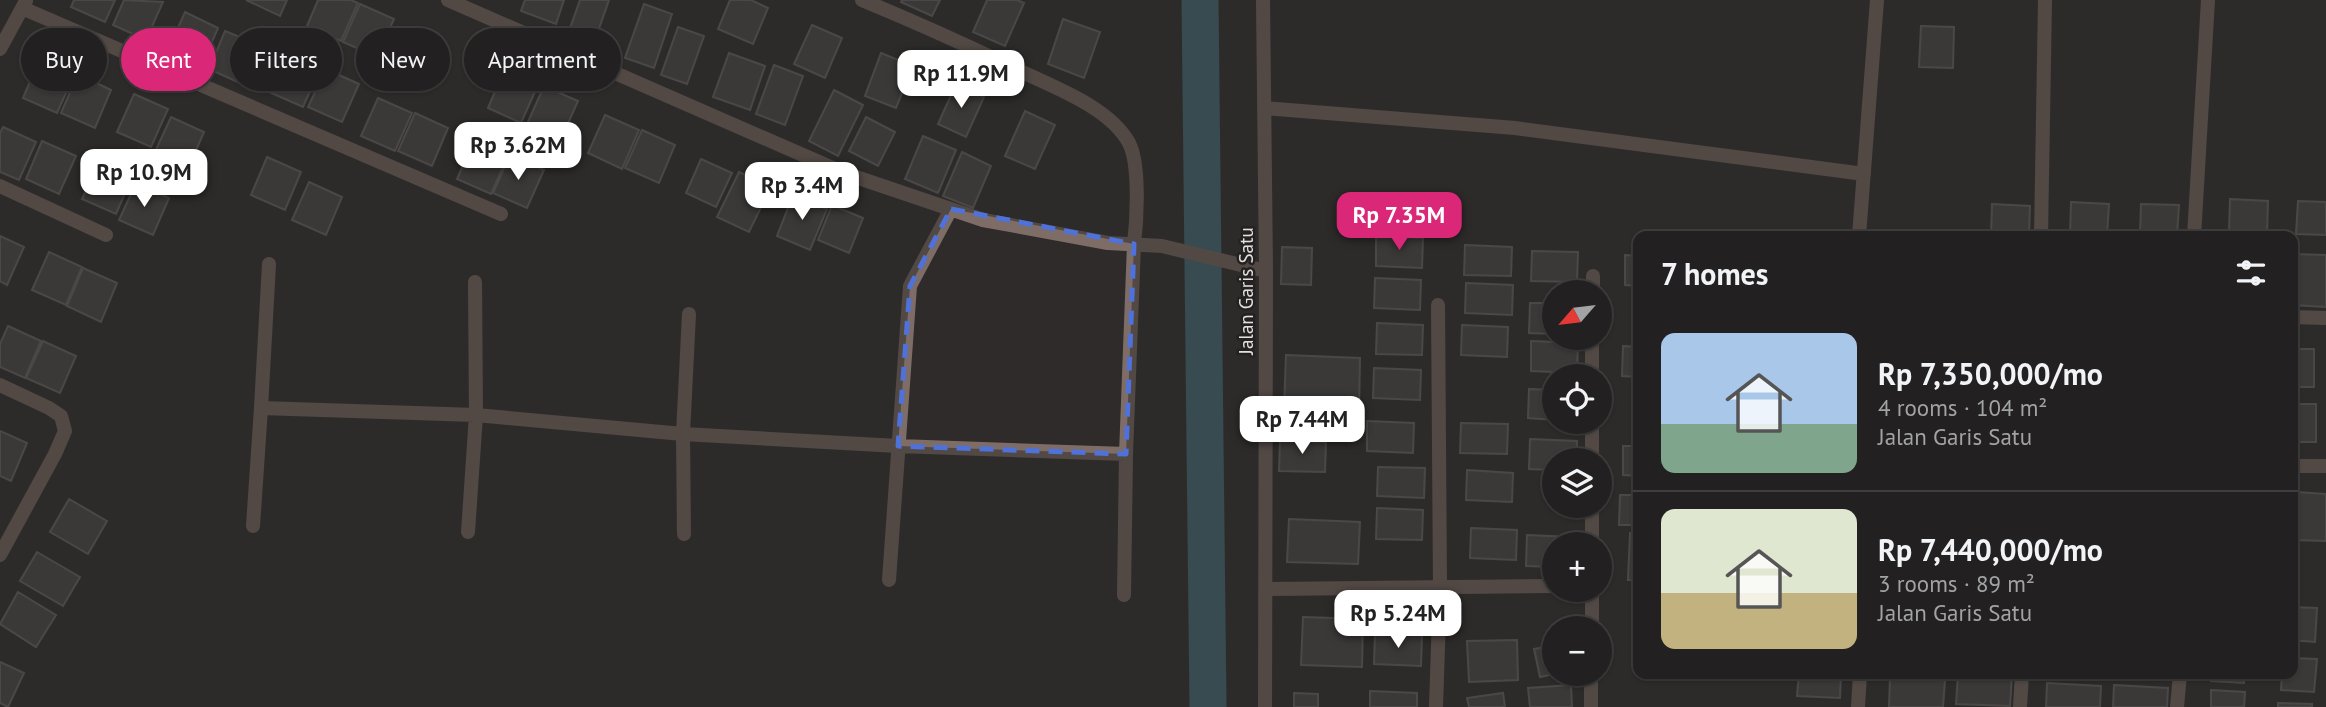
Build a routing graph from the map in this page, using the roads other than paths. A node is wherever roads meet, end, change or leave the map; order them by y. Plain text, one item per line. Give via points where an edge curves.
1 (448, 0) edge
2 (862, 0) edge
3 (1263, 0) edge
4 (1877, 0) edge
5 (2045, 0) edge
6 (2208, 0) edge
7 (25, 4) edge
8 (0, 48) edge
9 (1264, 108) junction
10 (1864, 174) junction
11 (0, 186) edge
12 (951, 209) junction
13 (501, 214) dead end
14 (1859, 231) edge
15 (2041, 231) edge
16 (2194, 231) edge
17 (106, 235) dead end
18 (1134, 244) junction
19 (269, 264) dead end
20 (1266, 271) junction
21 (1592, 276) dead end
22 (1592, 280) edge
23 (475, 282) dead end
24 (1438, 305) dead end
25 (689, 314) dead end
26 (2298, 317) edge
27 (2326, 318) edge
28 (0, 385) edge
29 (261, 408) junction
30 (475, 415) junction
31 (683, 434) junction
32 (898, 446) junction
33 (1126, 454) junction
34 (2298, 466) edge
35 (2326, 466) edge
36 (253, 526) dead end
37 (468, 532) dead end
38 (684, 534) dead end
39 (0, 555) edge
40 (889, 580) dead end
41 (1440, 586) junction
42 (1542, 586) edge
43 (1266, 589) junction
44 (1124, 595) dead end
45 (1860, 679) edge
46 (2022, 679) edge
47 (2180, 679) edge
48 (1591, 686) edge
49 (1265, 707) edge
50 (1436, 707) edge
51 (1591, 707) edge
52 (1858, 707) edge
53 (2020, 707) edge
54 (2177, 707) edge

1 - 12 street via 844,173
2 - 18 street via 1082,100 1118,127 1130,145 1136,177
3 - 9 street, Jalan Garis Satu
4 - 10 street
5 - 15 street
6 - 16 street
7 - 8 street
7 - 13 street
9 - 10 street via 1515,128
9 - 20 street, Jalan Garis Satu
10 - 14 street
11 - 17 street
12 - 18 street via 983,220
12 - 32 street via 910,286
18 - 20 street via 1162,246
18 - 33 street
19 - 29 street
20 - 43 street, Jalan Garis Satu
21 - 22 street
23 - 30 street
24 - 41 street
25 - 31 street
26 - 27 street
28 - 39 street via 61,416 65,431
29 - 30 street
29 - 36 street
30 - 31 street
30 - 37 street
31 - 32 street
31 - 38 street
32 - 33 street
32 - 40 street
33 - 44 street
34 - 35 street
41 - 42 street
41 - 43 street
41 - 50 street
43 - 49 street, Jalan Garis Satu
45 - 52 street
46 - 53 street
47 - 54 street
48 - 51 street

